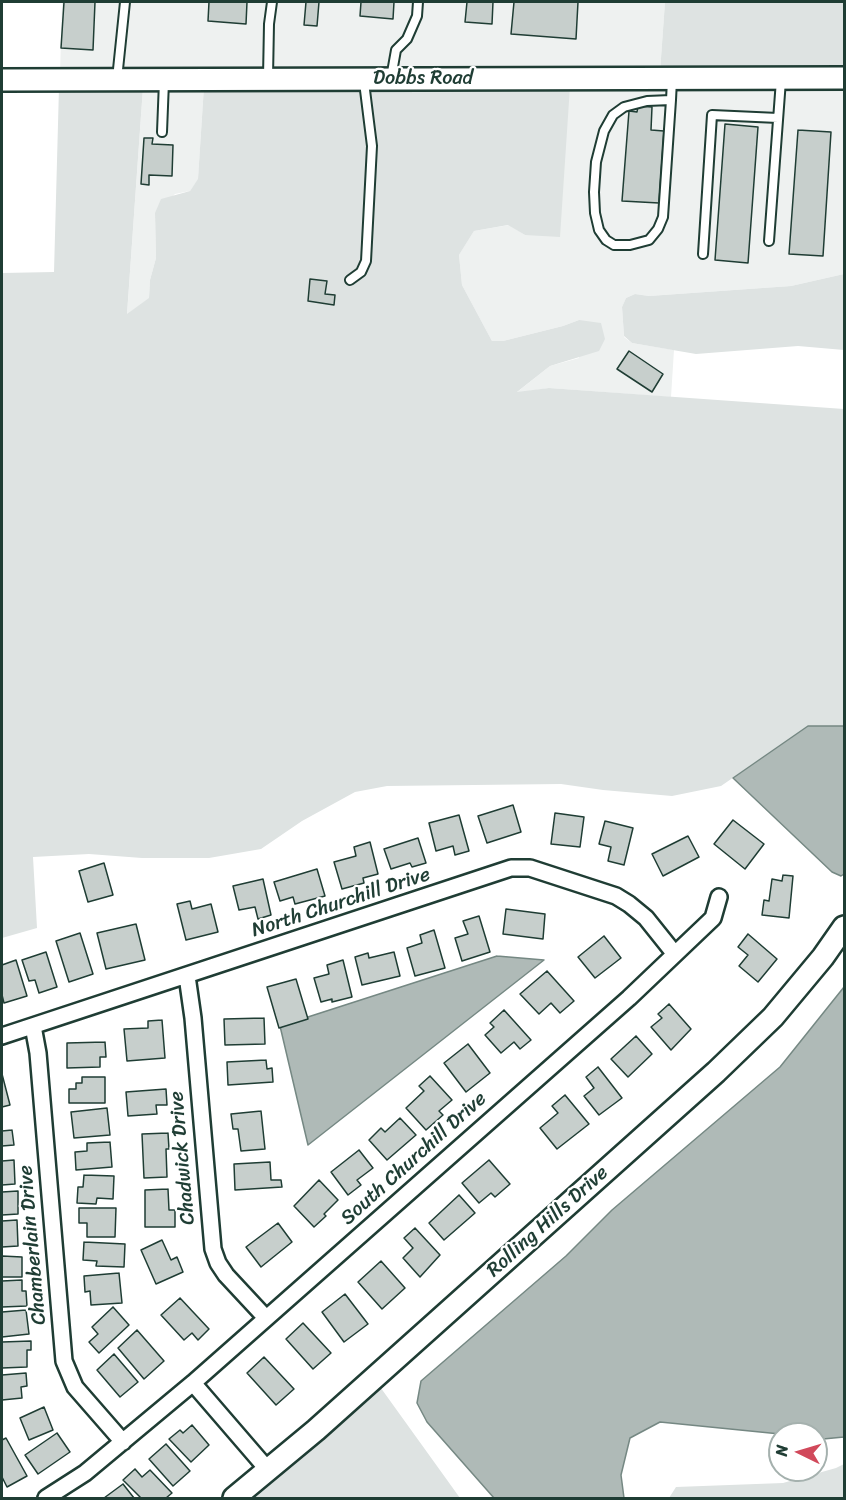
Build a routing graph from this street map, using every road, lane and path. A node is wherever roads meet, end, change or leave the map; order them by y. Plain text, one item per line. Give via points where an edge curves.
1 (125, 2) edge
2 (272, 2) edge
3 (418, 2) edge
4 (268, 78) junction
5 (781, 78) junction
6 (844, 78) edge
7 (363, 79) junction
8 (672, 79) junction
9 (2, 80) edge
10 (117, 80) junction
11 (164, 80) junction
12 (391, 80) junction
13 (671, 100) junction
14 (778, 117) junction
15 (162, 132) dead end
16 (769, 241) dead end
17 (703, 254) dead end
18 (350, 280) dead end
19 (719, 897) dead end
20 (844, 927) edge
21 (674, 953) junction
22 (187, 976) junction
23 (33, 1026) junction
24 (2, 1036) edge
25 (266, 1318) junction
26 (193, 1383) junction
27 (123, 1442) junction
28 (268, 1470) junction
29 (45, 1498) edge
30 (234, 1498) edge

1 - 10 lane
2 - 4 lane
3 - 12 lane via 417,16 407,39 396,50
4 - 7 street, Dobbs Road
4 - 11 street, Dobbs Road
5 - 6 street, Dobbs Road
5 - 8 street, Dobbs Road
5 - 14 lane
7 - 12 street, Dobbs Road
7 - 18 lane via 372,146 366,261 361,272
8 - 12 street, Dobbs Road
8 - 13 lane
9 - 10 street, Dobbs Road
10 - 11 street, Dobbs Road
11 - 15 lane
13 - 13 lane via 663,217 649,240 614,245 599,230 595,213 596,162 603,131 613,115 624,107
14 - 16 lane
14 - 17 lane via 712,115
19 - 21 street, South Churchill Drive via 713,918
20 - 28 street, Rolling Hills Drive via 773,1017 716,1072
21 - 22 street, North Churchill Drive via 646,918 616,896 530,868 511,868
21 - 25 street, South Churchill Drive via 629,998
22 - 23 street, North Churchill Drive
22 - 25 street, Chadwick Drive via 213,1249 226,1275
23 - 24 street, North Churchill Drive
23 - 27 street, Chamberlain Drive via 64,1361 75,1387
25 - 26 street, South Churchill Drive
26 - 27 street, South Churchill Drive
26 - 28 street
27 - 29 street via 86,1473
28 - 30 street, Rolling Hills Drive

